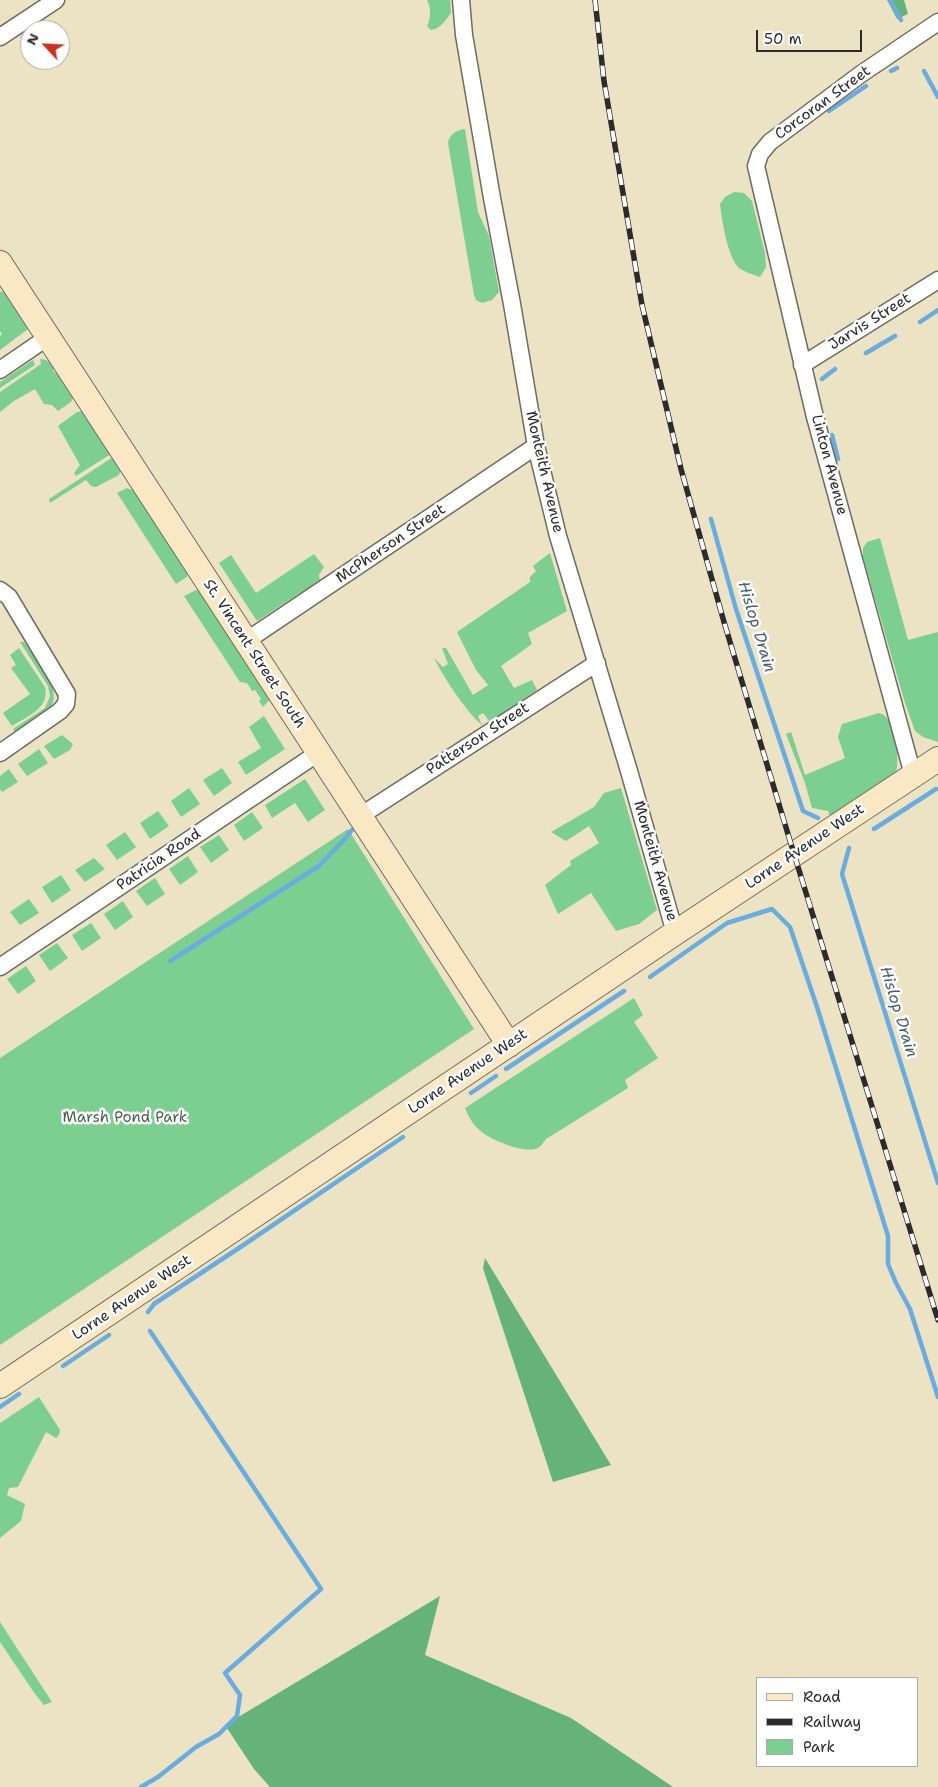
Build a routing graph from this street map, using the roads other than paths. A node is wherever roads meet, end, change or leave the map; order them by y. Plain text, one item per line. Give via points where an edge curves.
1 (56, 0) edge
2 (461, 0) edge
3 (938, 22) edge
4 (0, 37) edge
5 (760, 154) joint
6 (0, 263) edge
7 (938, 280) edge
8 (48, 337) junction
9 (802, 365) junction
10 (0, 370) edge
11 (536, 446) junction
12 (0, 590) edge
13 (246, 641) junction
14 (597, 663) junction
15 (318, 752) junction
16 (0, 753) edge
17 (938, 760) edge
18 (913, 775) junction
19 (360, 816) junction
20 (676, 933) junction
21 (0, 967) edge
22 (509, 1045) junction
23 (0, 1386) edge

1 - 4 street
2 - 11 street, Monteith Avenue via 464,35
3 - 5 street, Corcoran Street via 824,101 770,142
5 - 9 street, Linton Avenue via 756,166
6 - 8 main road, St. Vincent Street South
7 - 9 street, Jarvis Street
8 - 10 street
8 - 13 main road, St. Vincent Street South
9 - 18 street, Linton Avenue
11 - 13 street, McPherson Street
11 - 14 street, Monteith Avenue via 558,536
12 - 16 street via 9,597 67,694 66,704 60,711
13 - 15 main road, St. Vincent Street South
14 - 19 street, Patterson Street
14 - 20 street, Monteith Avenue
15 - 19 main road, St. Vincent Street South
15 - 21 street, Patricia Road
17 - 18 main road, Lorne Avenue West
18 - 20 main road, Lorne Avenue West
19 - 22 main road, St. Vincent Street South
20 - 22 main road, Lorne Avenue West
22 - 23 main road, Lorne Avenue West

